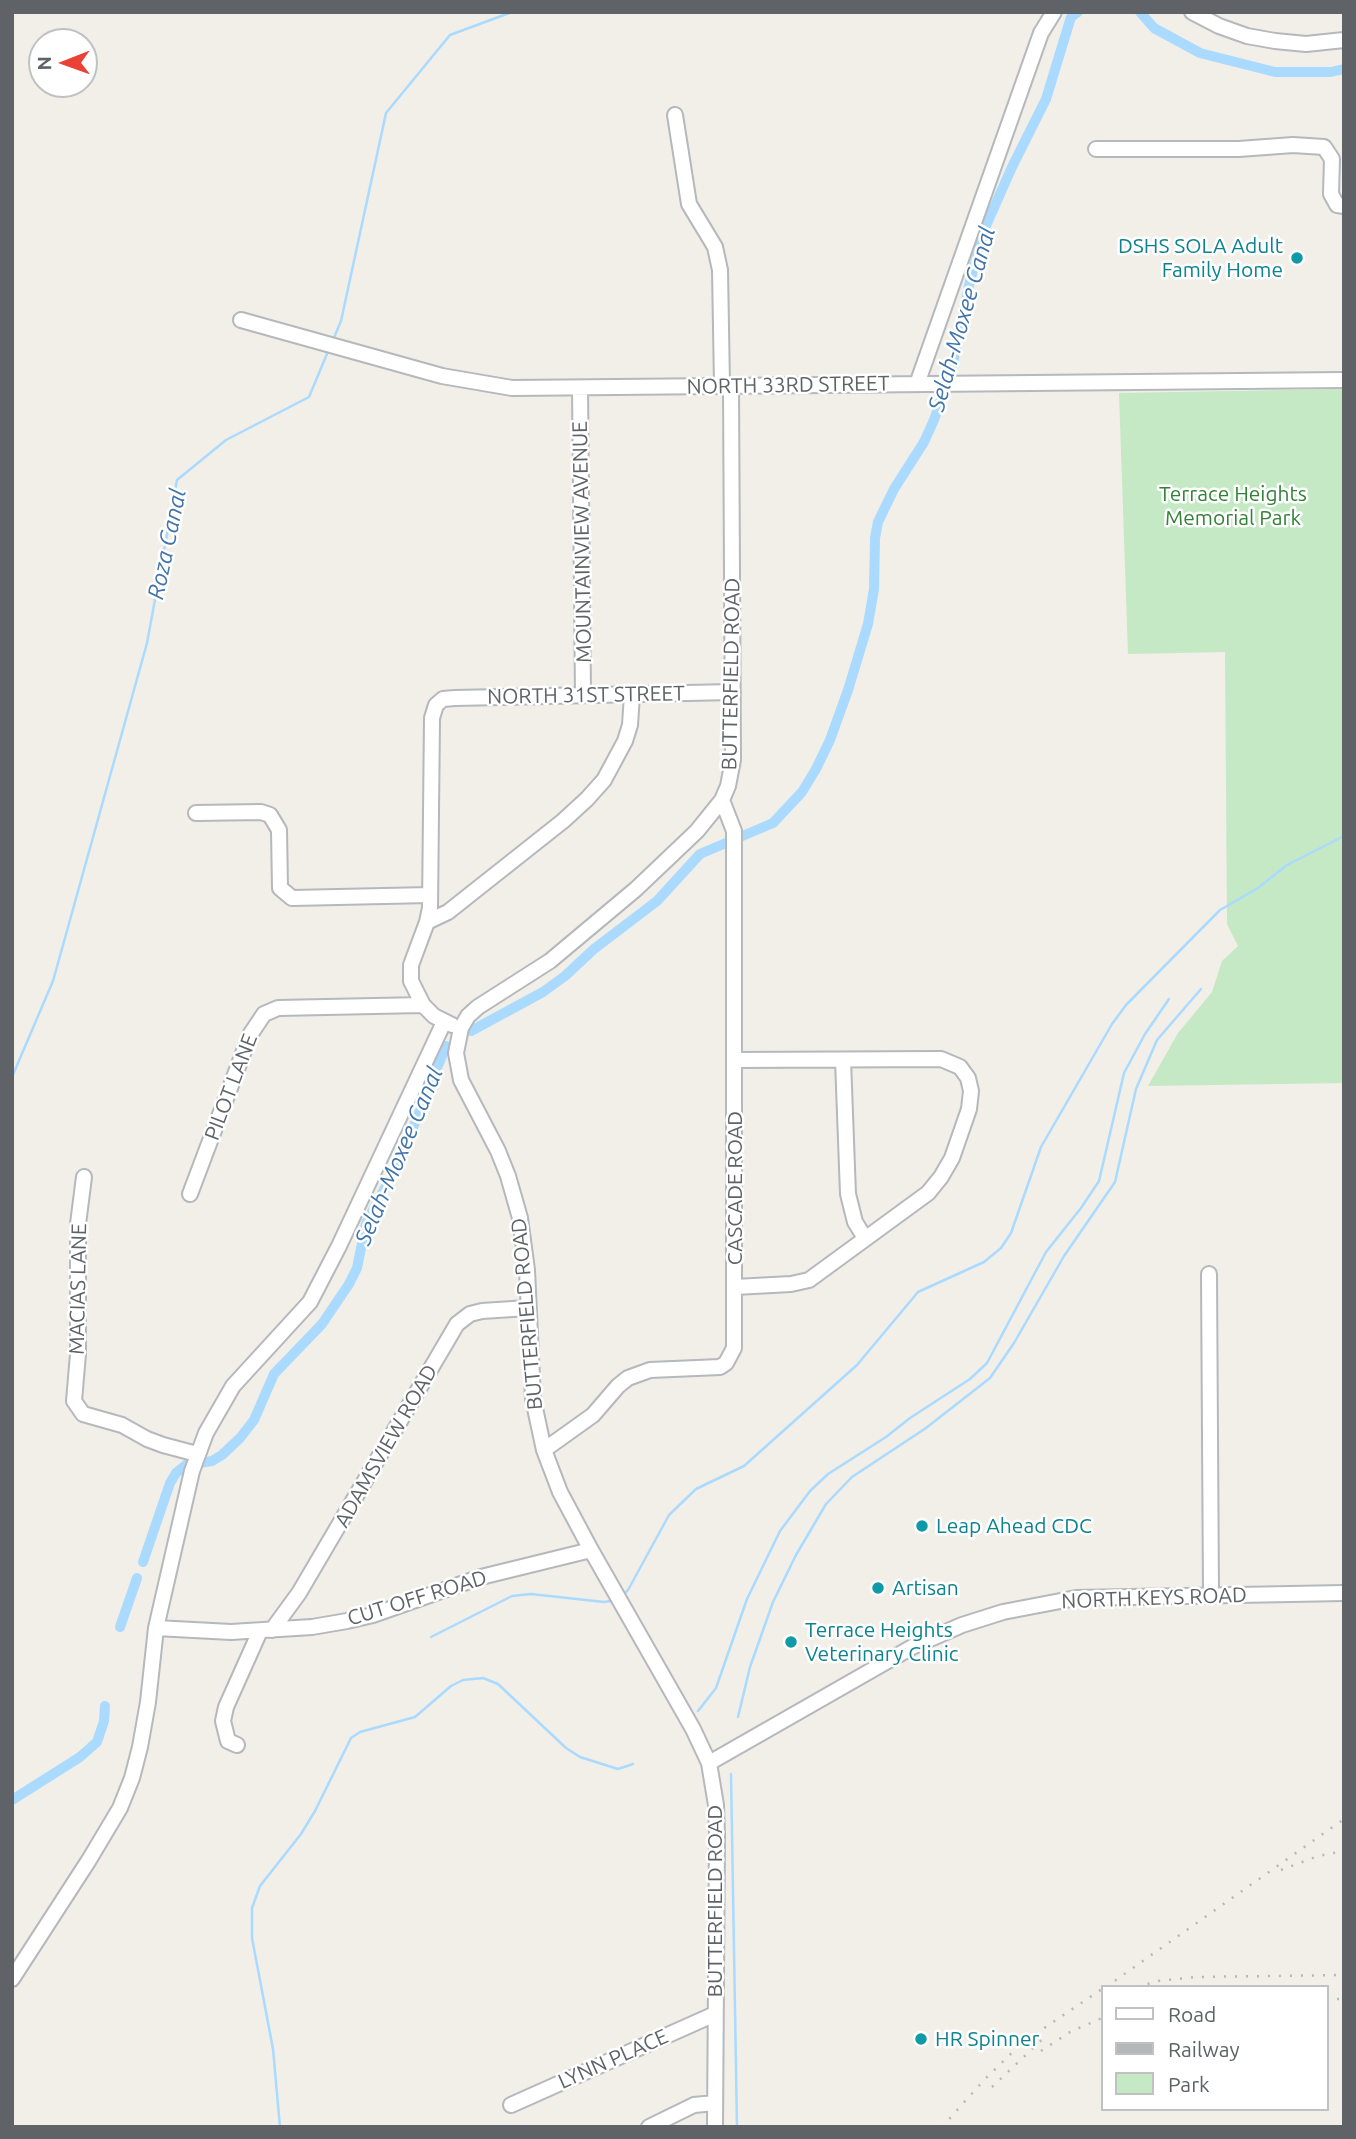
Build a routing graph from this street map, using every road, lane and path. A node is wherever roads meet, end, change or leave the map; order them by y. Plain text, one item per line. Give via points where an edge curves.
1 (1054, 12) edge
2 (1192, 12) edge
3 (1344, 40) edge
4 (675, 115) dead end
5 (1096, 149) dead end
6 (1344, 206) edge
7 (241, 320) dead end
8 (1344, 380) edge
9 (917, 384) junction
10 (727, 385) junction
11 (580, 388) junction
12 (733, 692) junction
13 (583, 695) junction
14 (632, 695) junction
15 (723, 800) junction
16 (195, 813) dead end
17 (430, 895) junction
18 (427, 922) junction
19 (423, 1005) junction
20 (444, 1022) junction
21 (461, 1028) junction
22 (735, 1060) junction
23 (843, 1060) junction
24 (84, 1177) dead end
25 (190, 1194) dead end
26 (865, 1238) junction
27 (1209, 1275) dead end
28 (735, 1287) junction
29 (528, 1308) junction
30 (544, 1450) junction
31 (195, 1461) junction
32 (591, 1550) junction
33 (1344, 1593) edge
34 (1211, 1594) junction
35 (156, 1628) junction
36 (266, 1631) junction
37 (237, 1745) dead end
38 (709, 1763) junction
39 (12, 1979) edge
40 (715, 2014) junction
41 (715, 2103) junction
42 (511, 2105) dead end
43 (649, 2127) edge
44 (715, 2127) edge

1 - 9 street via 1041,33
2 - 3 street via 1257,38 1306,44
4 - 10 street, BUTTERFIELD ROAD via 689,204 715,247 720,270
5 - 6 street via 1324,147 1332,159 1331,194 1337,205
7 - 11 street, NORTH 33RD STREET via 495,387
8 - 9 street, NORTH 33RD STREET
9 - 10 street, NORTH 33RD STREET
10 - 11 street, NORTH 33RD STREET
10 - 12 street, BUTTERFIELD ROAD
11 - 13 street, MOUNTAINVIEW AVENUE
12 - 14 street, NORTH 31ST STREET
12 - 15 street, BUTTERFIELD ROAD via 732,776
13 - 14 street, NORTH 31ST STREET
13 - 17 street, NORTH 31ST STREET via 439,702 432,718
14 - 18 street via 625,741 604,780 587,799 448,912
15 - 21 street, BUTTERFIELD ROAD via 636,889 550,961 478,1007
15 - 22 street, CASCADE ROAD via 734,831
16 - 17 street via 270,815 279,830 280,888 292,898
17 - 18 street
18 - 19 street via 411,965 411,981
19 - 20 street
19 - 25 street, PILOT LANE via 278,1008 264,1014 250,1035
20 - 21 street
20 - 31 street via 310,1302 233,1386 205,1433
21 - 29 street, BUTTERFIELD ROAD via 456,1053 461,1080 503,1163 520,1217
22 - 23 street
22 - 28 street, CASCADE ROAD
23 - 26 street via 848,1194 855,1222
23 - 26 street via 941,1059 960,1067 971,1091 962,1134 941,1177 928,1193
24 - 31 street, MACIAS LANE via 78,1224 74,1401 83,1414 122,1425
26 - 28 street via 808,1280
27 - 34 street
28 - 30 street, CASCADE ROAD via 735,1342 726,1363 638,1373 618,1386 593,1415
29 - 30 street, BUTTERFIELD ROAD via 533,1399
29 - 36 street, ADAMSVIEW ROAD via 482,1311 457,1324 299,1592
30 - 32 street, BUTTERFIELD ROAD
31 - 35 street
32 - 36 street, CUT OFF ROAD via 481,1577 373,1615
32 - 38 street, BUTTERFIELD ROAD
33 - 34 street, NORTH KEYS ROAD
34 - 38 street, NORTH KEYS ROAD via 1076,1598 962,1625 914,1646
35 - 36 street, CUT OFF ROAD
35 - 39 street via 141,1747 120,1808
36 - 37 street, ADAMSVIEW ROAD via 223,1721 228,1741
38 - 40 street, BUTTERFIELD ROAD via 717,1835
40 - 41 street, BUTTERFIELD ROAD
40 - 42 street, LYNN PLACE
41 - 43 street via 694,2105
41 - 44 street, BUTTERFIELD ROAD

